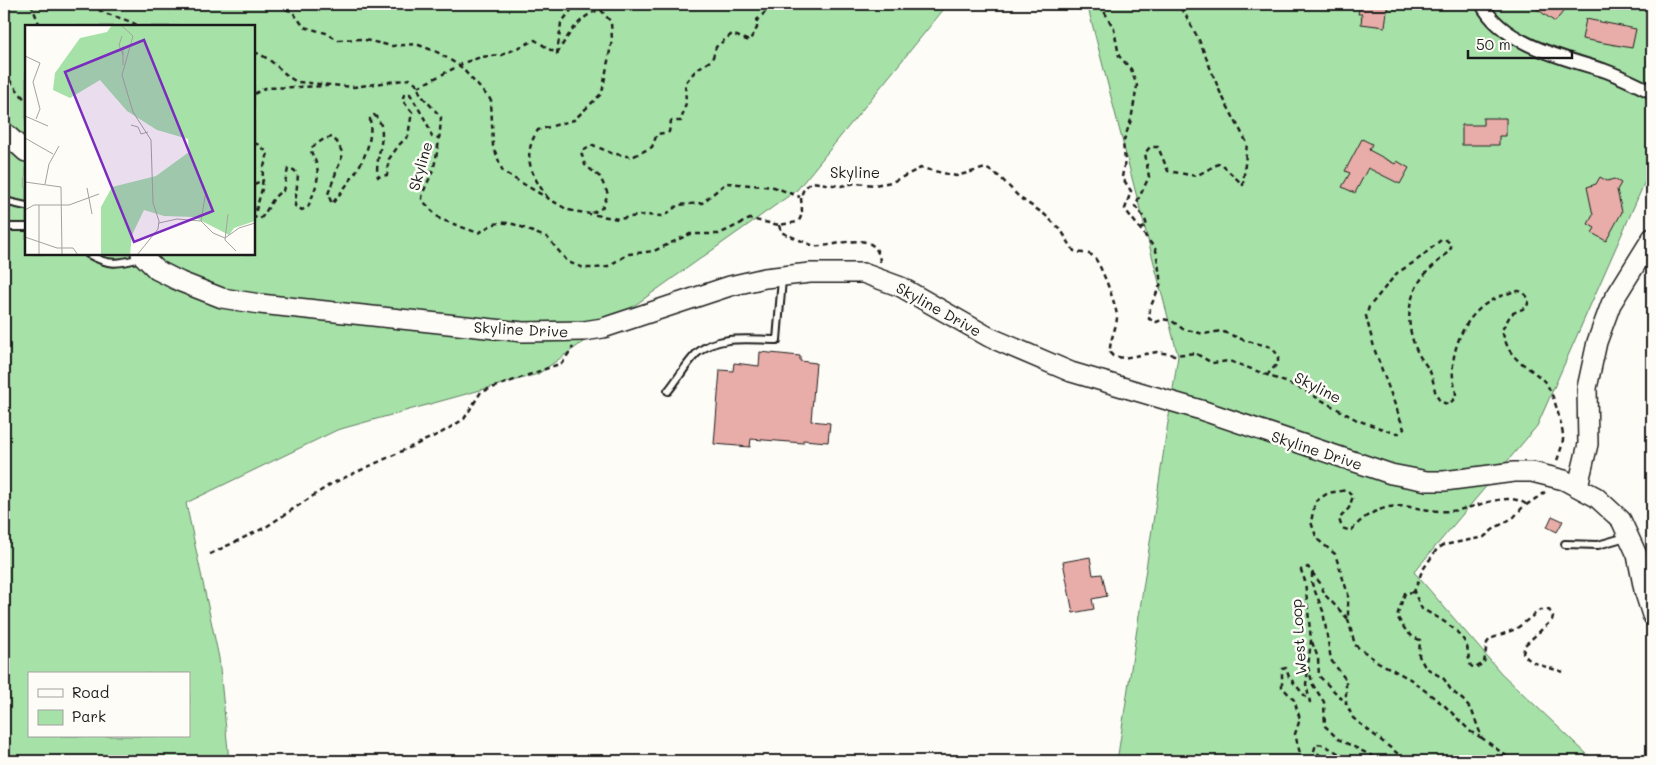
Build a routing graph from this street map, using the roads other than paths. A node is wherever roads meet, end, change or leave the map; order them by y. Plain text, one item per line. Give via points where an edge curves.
1 (1482, 4) edge
2 (1652, 92) edge
3 (4, 132) edge
4 (25, 151) edge
5 (4, 201) edge
6 (25, 206) edge
7 (4, 227) edge
8 (25, 227) edge
9 (1652, 238) edge
10 (90, 255) edge
11 (143, 256) edge
12 (783, 275) junction
13 (668, 391) dead end
14 (1578, 486) junction
15 (1630, 536) junction
16 (1565, 544) dead end
17 (1652, 615) edge

1 - 2 street via 1499,25 1536,48 1605,71
3 - 4 street
5 - 6 lane
7 - 8 lane
9 - 14 street via 1612,304 1597,342 1587,388 1588,444
10 - 11 lane via 115,264
11 - 12 street, Skyline Drive via 157,270 222,298 523,332 603,328 730,286
12 - 13 lane via 777,340 728,339 712,344 698,353
12 - 14 street, Skyline Drive via 863,273 901,287 989,337 1071,372 1200,410 1390,474 1444,481 1514,472 1552,476
14 - 15 street, Skyline Drive via 1612,510
15 - 16 lane via 1598,545
15 - 17 street, Skyline Drive

